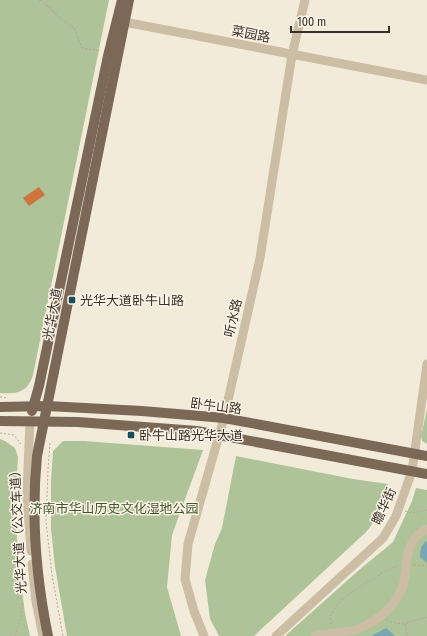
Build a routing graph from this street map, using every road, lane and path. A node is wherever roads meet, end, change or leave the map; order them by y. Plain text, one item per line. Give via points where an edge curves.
1 (40, 0) edge
2 (122, 0) edge
3 (129, 0) edge
4 (305, 0) edge
5 (62, 22) dead end
6 (121, 22) junction
7 (102, 51) dead end
8 (292, 55) junction
9 (427, 80) edge
10 (427, 364) edge
11 (32, 406) junction
12 (47, 406) junction
13 (0, 407) edge
14 (224, 418) junction
15 (0, 421) edge
16 (30, 421) junction
17 (44, 421) junction
18 (0, 434) edge
19 (220, 434) junction
20 (50, 443) dead end
21 (21, 444) dead end
22 (415, 452) junction
23 (427, 456) edge
24 (412, 471) junction
25 (427, 474) edge
26 (399, 509) junction
27 (427, 510) edge
28 (427, 529) edge
29 (405, 565) junction
30 (427, 566) edge
31 (22, 603) dead end
32 (427, 617) edge
33 (388, 622) dead end
34 (405, 623) junction
35 (334, 633) junction
36 (15, 636) edge
37 (43, 636) edge
38 (48, 636) edge
39 (63, 636) edge
40 (204, 636) edge
41 (276, 636) edge
42 (316, 636) edge
43 (408, 636) edge

1 - 5 path via 50,7
1 - 7 path via 74,28 82,48
2 - 6 main road, 光华大道
3 - 6 main road, 光华大道
4 - 8 street, 听水路
6 - 8 street, 菜园路
6 - 11 main road, 光华大道 via 108,56 41,378
6 - 12 main road, 光华大道
8 - 9 street, 菜园路
8 - 14 street, 听水路 via 260,258
10 - 22 street, 瞻华街
11 - 12 main road, 卧牛山路
11 - 13 main road, 卧牛山路
11 - 16 main road, 光华大道
12 - 14 main road, 卧牛山路
12 - 17 main road, 光华大道
14 - 19 street, 听水路
14 - 22 main road, 卧牛山路
15 - 16 main road
16 - 17 main road
16 - 37 street, 光华大道（公交车道） via 27,495 36,601
17 - 19 main road via 131,425
17 - 38 main road, 光华大道 via 34,486 34,533
18 - 21 path via 14,435
19 - 24 main road
19 - 40 street, 听水路 via 188,544 185,579
20 - 39 path via 46,522
22 - 23 main road, 卧牛山路
22 - 24 street, 瞻华街
24 - 25 main road
24 - 26 street, 瞻华街
26 - 27 path via 412,513
26 - 41 street, 瞻华街 via 383,538
28 - 29 street via 419,533 411,543
29 - 30 path
29 - 35 street via 401,590 393,605 383,615 360,629
29 - 35 path via 398,565 371,581 367,580 339,602 330,616
31 - 36 path
32 - 34 path
33 - 34 path
34 - 43 path
35 - 42 street

